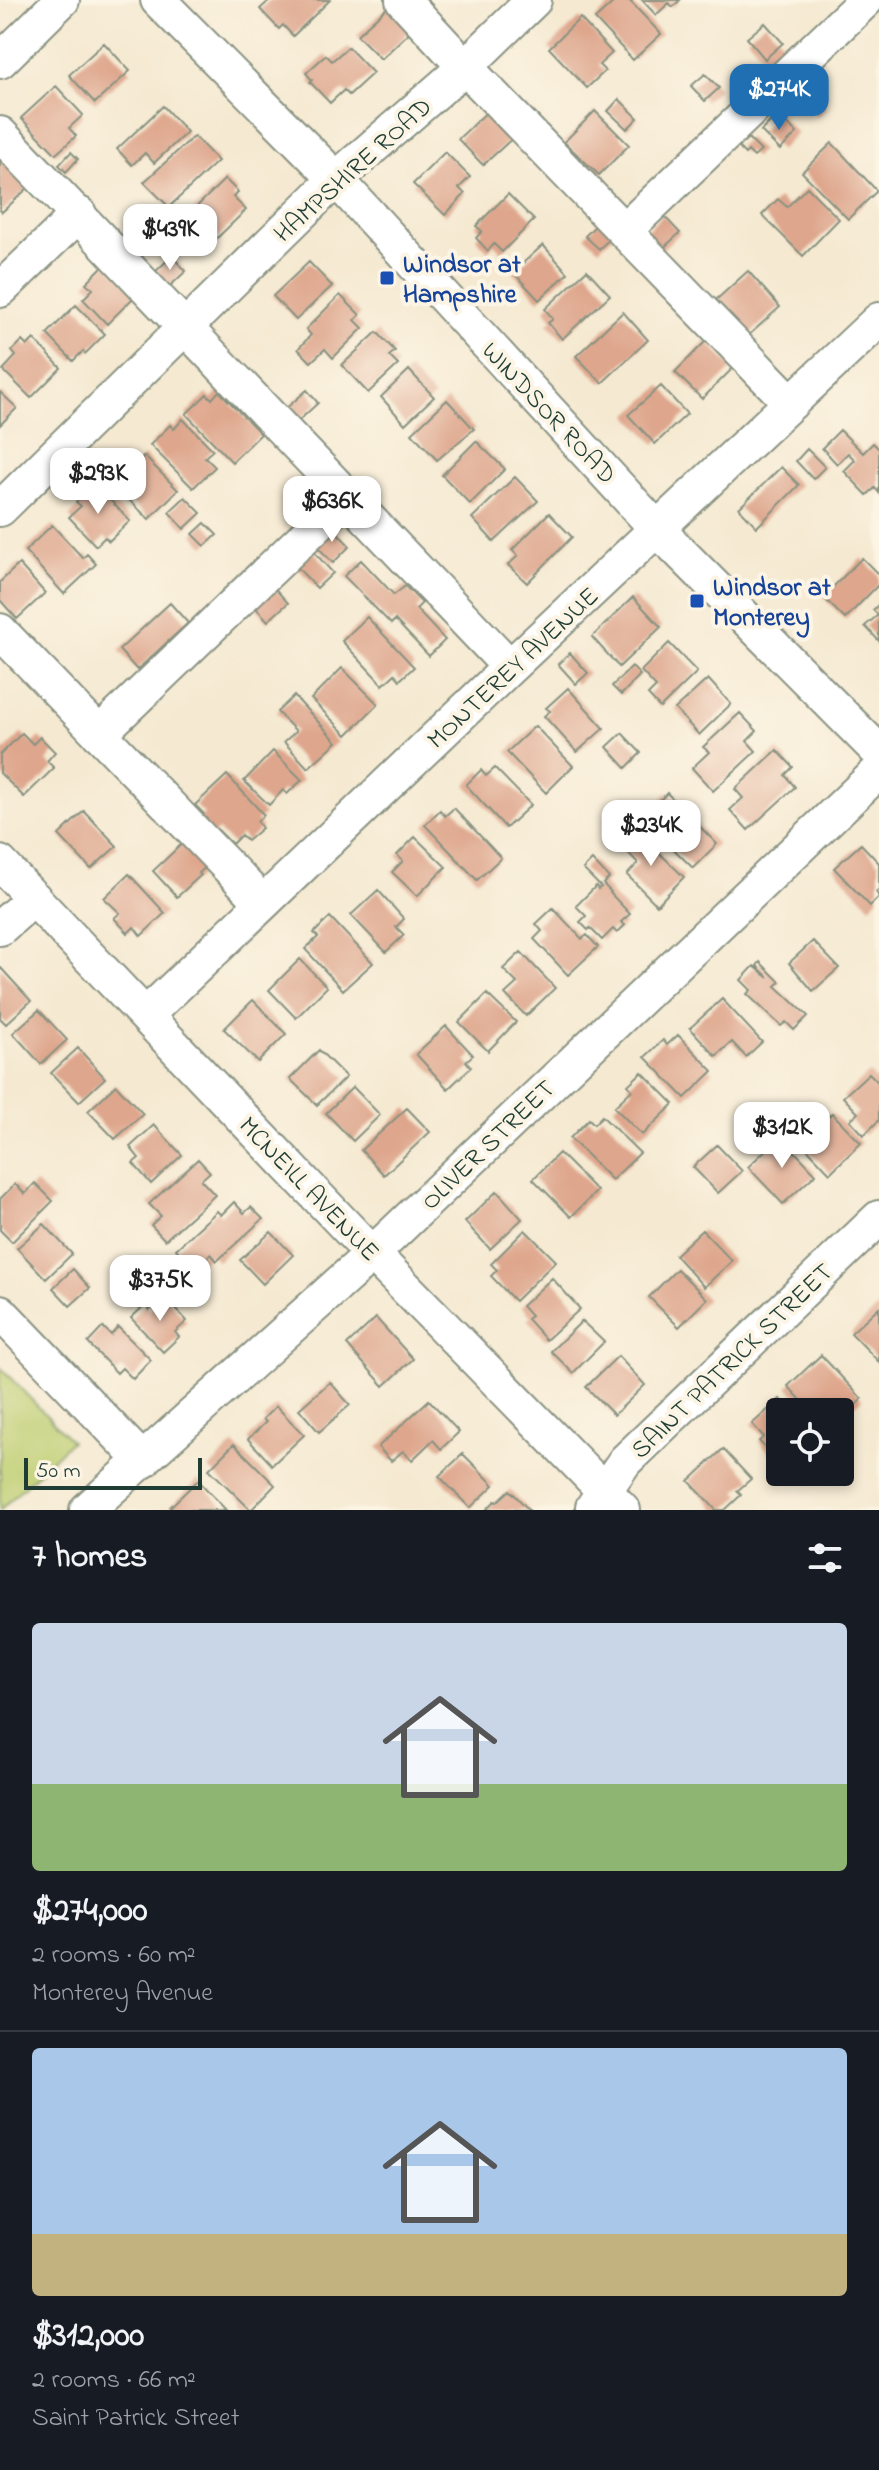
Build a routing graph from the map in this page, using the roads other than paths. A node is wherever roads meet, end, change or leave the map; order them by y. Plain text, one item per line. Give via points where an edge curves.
1 (62, 0) edge
2 (158, 0) edge
3 (403, 0) edge
4 (534, 0) edge
5 (866, 0) edge
6 (0, 61) edge
7 (465, 67) junction
8 (0, 134) edge
9 (336, 179) junction
10 (79, 214) junction
11 (624, 231) junction
12 (0, 290) edge
13 (879, 320) edge
14 (185, 327) junction
15 (791, 403) junction
16 (347, 496) junction
17 (0, 509) edge
18 (658, 530) junction
19 (0, 631) edge
20 (510, 667) junction
21 (99, 734) junction
22 (879, 752) edge
23 (879, 771) edge
24 (0, 863) edge
25 (34, 898) junction
26 (263, 903) junction
27 (0, 928) edge
28 (146, 1015) junction
29 (879, 1218) edge
30 (373, 1253) junction
31 (0, 1312) edge
32 (143, 1461) junction
33 (606, 1503) edge
34 (87, 1510) edge

1 - 6 street
2 - 9 street, WINDSOR ROAD
3 - 7 street
4 - 7 street, HAMPSHIRE ROAD
5 - 11 street
7 - 9 street, HAMPSHIRE ROAD
7 - 11 street
8 - 10 street
9 - 14 street, HAMPSHIRE ROAD
9 - 18 street, WINDSOR ROAD
10 - 12 street
10 - 14 street
11 - 15 street
13 - 15 street, MONTEREY AVENUE
14 - 16 street
14 - 17 street, HAMPSHIRE ROAD
15 - 18 street, MONTEREY AVENUE
16 - 20 street
16 - 21 street
18 - 20 street, MONTEREY AVENUE
18 - 22 street, WINDSOR ROAD
19 - 21 street
20 - 26 street, MONTEREY AVENUE
21 - 26 street
23 - 30 street, OLIVER STREET
24 - 25 street, MCNEILL AVENUE
25 - 27 street
25 - 28 street, MCNEILL AVENUE
26 - 28 street, MONTEREY AVENUE
28 - 30 street, MCNEILL AVENUE
29 - 33 street, SAINT PATRICK STREET via 625,1461
30 - 32 street, OLIVER STREET
30 - 33 street, MCNEILL AVENUE
31 - 32 street
32 - 34 street, OLIVER STREET

